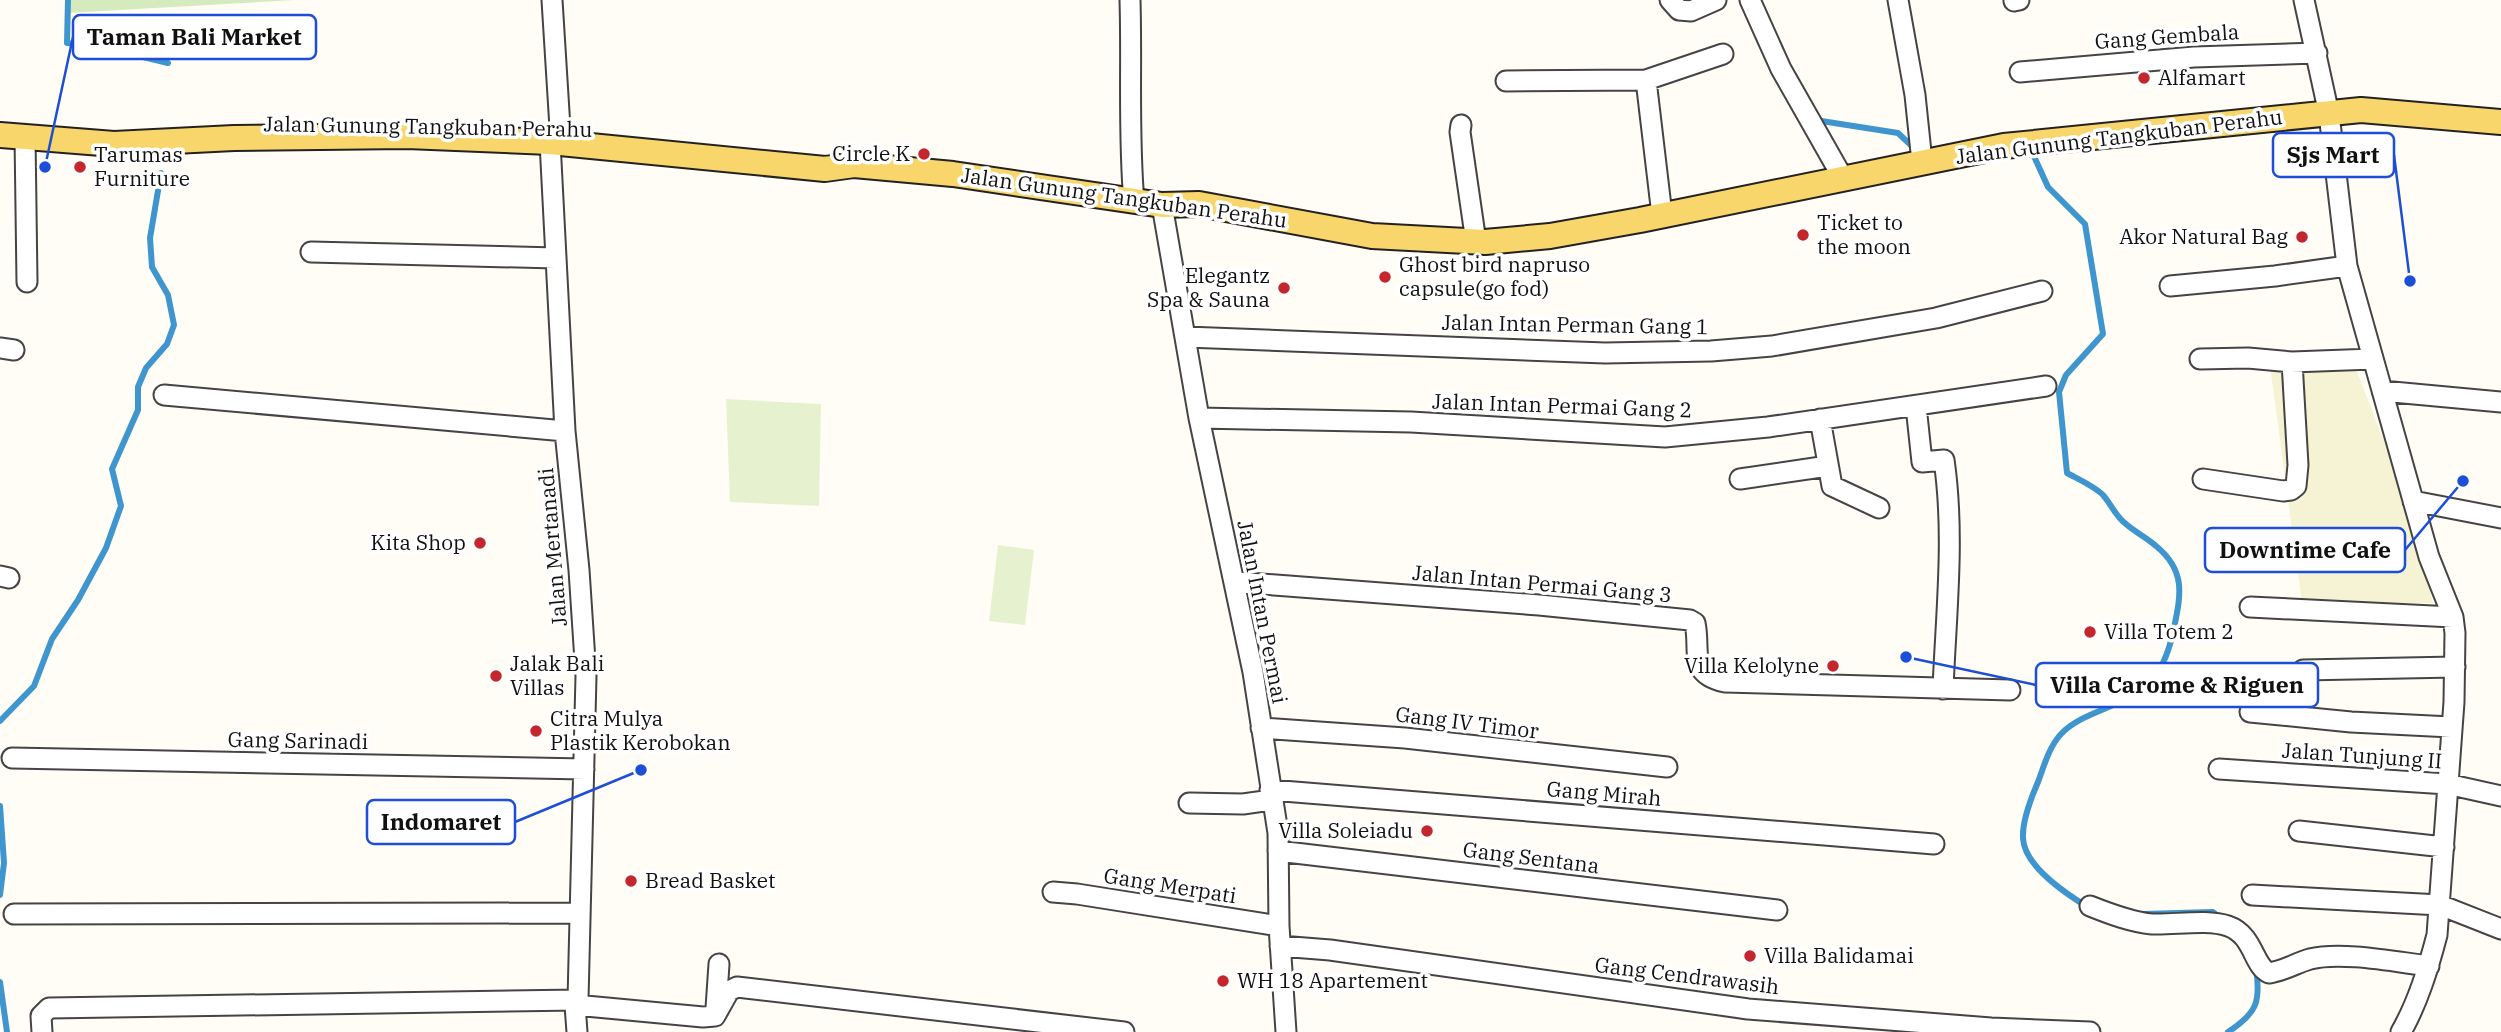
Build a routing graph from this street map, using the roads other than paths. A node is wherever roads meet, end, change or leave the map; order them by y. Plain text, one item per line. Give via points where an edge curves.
1 (552, 0) edge
2 (1130, 0) edge
3 (1670, 0) edge
4 (1716, 0) edge
5 (1750, 0) edge
6 (1898, 0) edge
7 (2304, 0) edge
8 (2317, 53) junction
9 (1723, 54) dead end
10 (2020, 72) dead end
11 (1646, 80) junction
12 (1506, 81) dead end
13 (2329, 114) junction
14 (0, 120) edge
15 (2501, 122) edge
16 (1461, 125) dead end
17 (0, 135) edge
18 (555, 135) junction
19 (25, 136) junction
20 (1922, 162) junction
21 (1844, 180) junction
22 (1134, 202) junction
23 (1162, 205) junction
24 (1662, 215) junction
25 (1476, 242) junction
26 (311, 252) dead end
27 (556, 258) junction
28 (2347, 266) junction
29 (27, 282) dead end
30 (2170, 286) dead end
31 (2042, 291) dead end
32 (1186, 337) junction
33 (2200, 359) dead end
34 (2373, 359) junction
35 (2292, 362) junction
36 (2046, 386) dead end
37 (2382, 391) junction
38 (164, 395) dead end
39 (2501, 402) edge
40 (1916, 406) junction
41 (1199, 418) junction
42 (1820, 419) junction
43 (565, 431) junction
44 (1828, 466) junction
45 (1740, 479) dead end
46 (2203, 479) dead end
47 (2413, 501) junction
48 (1879, 508) dead end
49 (2501, 518) edge
50 (1235, 582) junction
51 (2250, 607) dead end
52 (2453, 617) junction
53 (2455, 667) junction
54 (2303, 670) dead end
55 (1943, 690) junction
56 (2010, 690) dead end
57 (2250, 712) dead end
58 (2451, 727) junction
59 (1261, 728) junction
60 (12, 758) dead end
61 (1667, 767) dead end
62 (584, 769) junction
63 (2219, 769) dead end
64 (2447, 784) junction
65 (1271, 795) junction
66 (2501, 796) edge
67 (1189, 803) dead end
68 (2299, 831) dead end
69 (1934, 844) dead end
70 (2444, 847) junction
71 (1278, 851) junction
72 (1053, 892) dead end
73 (2252, 895) dead end
74 (2440, 905) junction
75 (2090, 906) dead end
76 (1777, 910) dead end
77 (580, 913) junction
78 (14, 914) dead end
79 (1279, 926) junction
80 (2501, 929) edge
81 (1280, 946) junction
82 (719, 964) dead end
83 (2429, 966) junction
84 (576, 1002) junction
85 (715, 1016) junction
86 (42, 1032) edge
87 (577, 1032) edge
88 (1124, 1032) edge
89 (1286, 1032) edge
90 (2090, 1032) edge
91 (2401, 1032) edge

1 - 18 street, Jalan Mertanadi
2 - 22 street
3 - 4 street via 1686,12
5 - 21 street via 1781,69
6 - 20 street
7 - 8 street
8 - 10 street, Gang Gembala via 2207,56
8 - 13 street
9 - 11 street
11 - 12 street
11 - 24 street
13 - 15 main road, Jalan Gunung Tangkuban Perahu via 2396,111
13 - 20 main road, Jalan Gunung Tangkuban Perahu via 2004,146
13 - 28 street
14 - 18 main road, Jalan Gunung Tangkuban Perahu via 141,131 238,124
16 - 25 street
17 - 19 main road, Jalan Gunung Tangkuban Perahu
18 - 19 main road, Jalan Gunung Tangkuban Perahu via 234,138 114,144
18 - 22 main road, Jalan Gunung Tangkuban Perahu via 624,131
18 - 27 street, Jalan Mertanadi
19 - 29 street
20 - 21 main road, Jalan Gunung Tangkuban Perahu
21 - 24 main road, Jalan Gunung Tangkuban Perahu
22 - 23 main road, Jalan Gunung Tangkuban Perahu
23 - 25 main road, Jalan Gunung Tangkuban Perahu via 1199,204 1373,236
23 - 32 street, Jalan Intan Permai
24 - 25 main road, Jalan Gunung Tangkuban Perahu via 1550,236
26 - 27 street
27 - 43 street, Jalan Mertanadi
28 - 30 street
28 - 34 street
31 - 32 street, Jalan Intan Perman Gang 1 via 1937,318 1772,346 1711,351 1605,353
32 - 41 street, Jalan Intan Permai
33 - 35 street
34 - 35 street
34 - 37 street
35 - 46 street via 2296,486 2283,491
36 - 40 street, Jalan Intan Permai Gang 2
37 - 39 street
37 - 47 street
38 - 43 street
40 - 42 street, Jalan Intan Permai Gang 2
40 - 55 street via 1922,463 1944,460 1948,558
41 - 42 street, Jalan Intan Permai Gang 2 via 1410,422 1665,437
41 - 50 street, Jalan Intan Permai
42 - 44 street
43 - 62 street, Jalan Mertanadi via 584,635
44 - 45 street
44 - 48 street via 1832,486
47 - 49 street
47 - 52 street
50 - 55 street, Jalan Intan Permai Gang 3 via 1690,620 1697,631 1697,661 1715,680
50 - 59 street, Jalan Intan Permai
51 - 52 street
52 - 53 street
53 - 54 street
53 - 58 street
55 - 56 street, Jalan Intan Permai Gang 3
57 - 58 street
58 - 64 street
59 - 61 street, Gang IV Timor via 1405,738
59 - 65 street, Jalan Intan Permai
60 - 62 street, Gang Sarinadi
62 - 77 street, Jalan Mertanadi
63 - 64 street, Jalan Tunjung II
64 - 66 street, Jalan Tunjung II
64 - 70 street
65 - 67 street, Gang Mirah via 1243,804
65 - 69 street, Gang Mirah
65 - 71 street, Jalan Intan Permai
68 - 70 street
70 - 74 street
71 - 76 street, Gang Sentana
71 - 79 street, Jalan Intan Permai
72 - 79 street, Gang Merpati
73 - 74 street
74 - 80 street
74 - 83 street
75 - 83 street via 2152,923 2231,927 2252,946 2262,970 2269,973 2330,957
77 - 78 street
77 - 84 street, Jalan Mertanadi
79 - 81 street, Jalan Intan Permai
81 - 89 street, Jalan Intan Permai
81 - 90 street, Gang Cendrawasih via 1748,1009
82 - 85 street
83 - 91 street
84 - 85 street
84 - 86 street via 49,1007 41,1016
84 - 87 street, Jalan Mertanadi
85 - 88 street via 729,991 737,987

